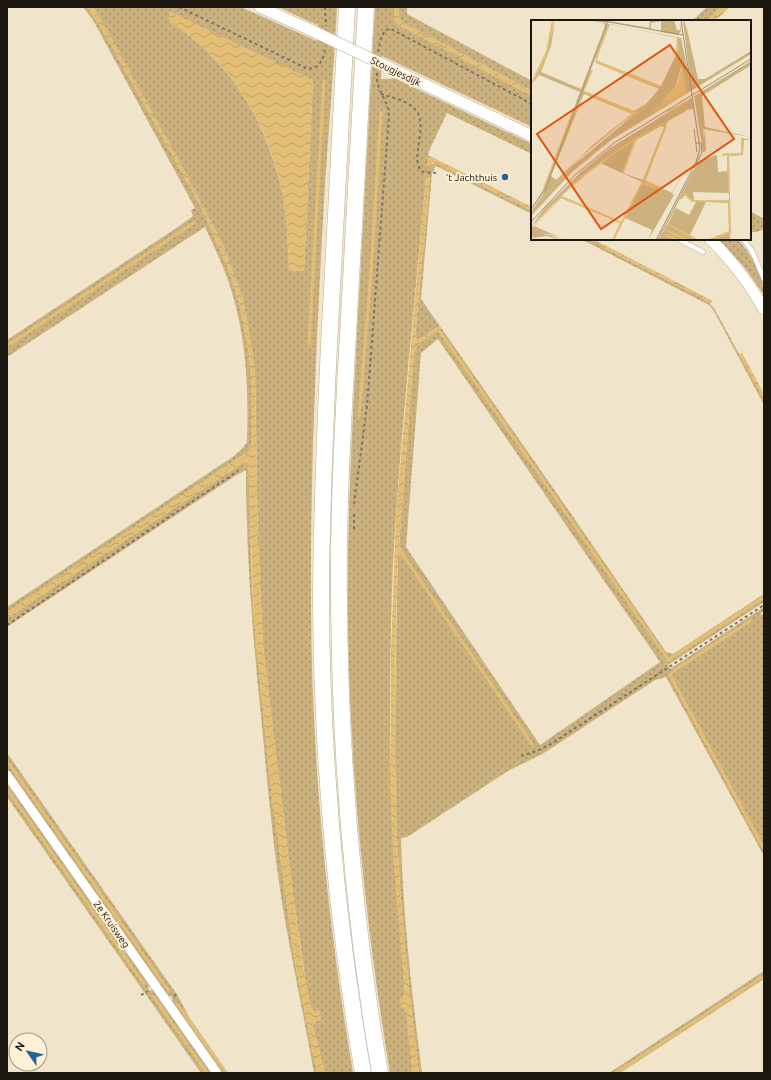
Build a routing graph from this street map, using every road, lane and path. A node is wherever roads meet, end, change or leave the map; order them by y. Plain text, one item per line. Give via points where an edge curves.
1 (179, 7) edge
2 (260, 7) edge
3 (325, 7) edge
4 (347, 7) edge
5 (366, 7) edge
6 (321, 31) junction
7 (325, 43) dead end
8 (378, 55) dead end
9 (377, 70) dead end
10 (381, 94) junction
11 (531, 103) edge
12 (531, 136) edge
13 (436, 173) dead end
14 (680, 240) edge
15 (711, 240) edge
16 (744, 240) edge
17 (703, 252) dead end
18 (764, 279) edge
19 (764, 309) edge
20 (238, 471) dead end
21 (354, 532) dead end
22 (764, 605) edge
23 (7, 625) edge
24 (520, 756) dead end
25 (7, 775) edge
26 (217, 1073) edge
27 (363, 1073) edge
28 (380, 1073) edge

1 - 7 path via 308,69 316,68 324,59
2 - 6 street, Stougjesdijk
3 - 6 path
4 - 27 highway via 323,465 321,602 324,716 334,860 344,949
5 - 28 highway via 340,487 338,596 350,846 363,962
6 - 12 street, Stougjesdijk, bridge via 390,68
8 - 11 path via 384,33 387,29 393,30
9 - 10 path
10 - 13 path via 406,103 415,110 420,120 419,166 423,172
10 - 21 path via 388,107 389,116 367,406 355,490
14 - 17 lane
15 - 19 street via 740,271
16 - 18 lane
20 - 23 path
22 - 24 path via 558,740
25 - 26 street, 2e Kruisweg

